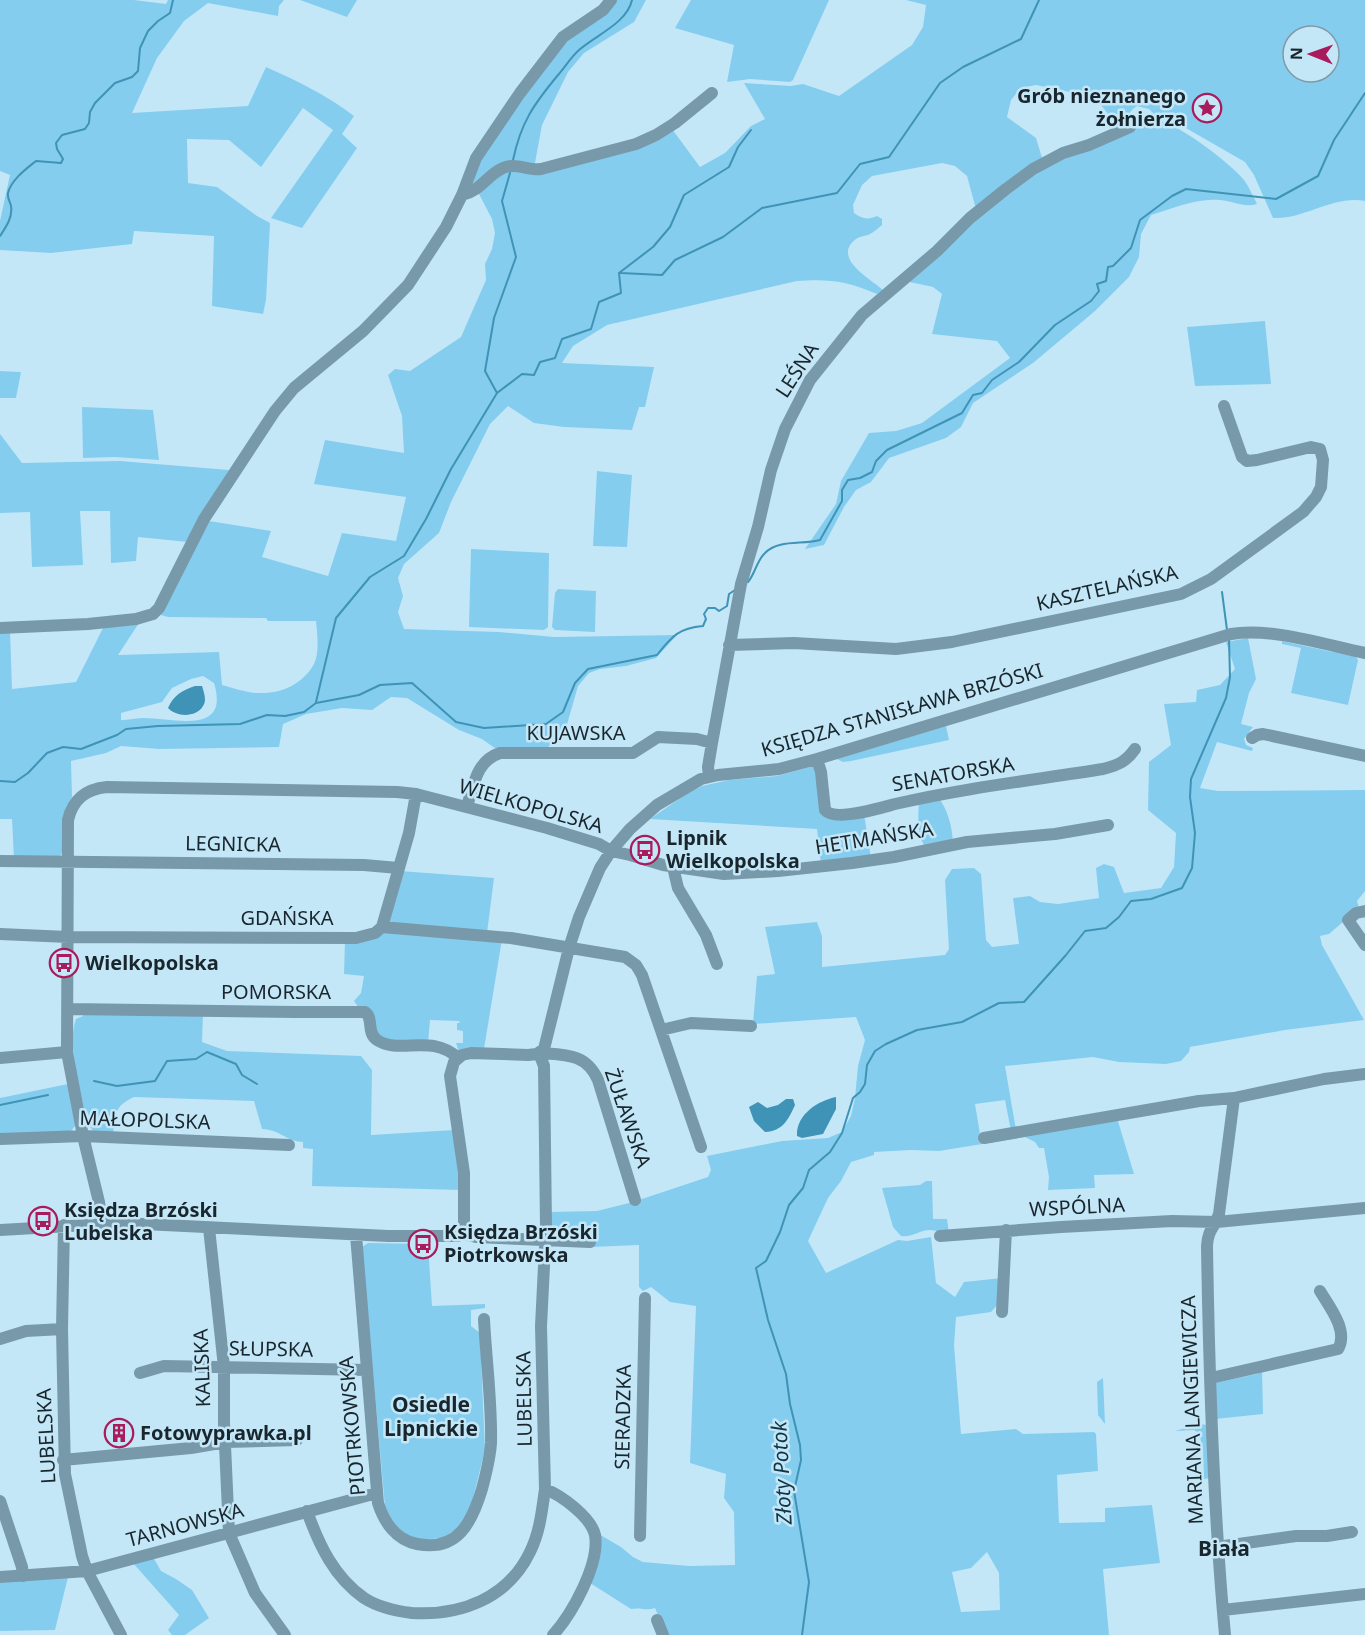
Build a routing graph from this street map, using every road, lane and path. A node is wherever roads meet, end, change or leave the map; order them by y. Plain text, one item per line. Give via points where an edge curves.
1 (611, 0) edge
2 (712, 93) dead end
3 (1130, 127) dead end
4 (462, 195) junction
5 (1224, 406) dead end
6 (0, 628) edge
7 (729, 645) junction
8 (1365, 653) edge
9 (1252, 738) dead end
10 (712, 743) junction
11 (1135, 749) dead end
12 (1365, 756) edge
13 (817, 759) junction
14 (709, 777) junction
15 (416, 794) junction
16 (467, 806) junction
17 (1108, 825) dead end
18 (611, 851) junction
19 (0, 861) edge
20 (67, 862) junction
21 (673, 867) junction
22 (398, 868) junction
23 (1365, 911) edge
24 (382, 927) junction
25 (0, 934) edge
26 (68, 937) junction
27 (1365, 945) edge
28 (569, 948) junction
29 (717, 964) dead end
30 (68, 1009) junction
31 (752, 1026) dead end
32 (661, 1030) junction
33 (67, 1052) junction
34 (539, 1053) junction
35 (0, 1058) edge
36 (458, 1058) junction
37 (1365, 1074) edge
38 (1234, 1098) junction
39 (83, 1136) junction
40 (984, 1138) dead end
41 (0, 1139) edge
42 (289, 1145) dead end
43 (701, 1147) dead end
44 (635, 1200) dead end
45 (1365, 1208) edge
46 (1217, 1222) junction
47 (102, 1224) junction
48 (64, 1225) junction
49 (209, 1228) junction
50 (0, 1230) edge
51 (1006, 1230) junction
52 (462, 1233) junction
53 (356, 1235) junction
54 (940, 1236) dead end
55 (545, 1241) junction
56 (590, 1242) dead end
57 (1320, 1291) dead end
58 (645, 1298) dead end
59 (1002, 1312) dead end
60 (484, 1319) dead end
61 (62, 1329) junction
62 (0, 1339) edge
63 (224, 1368) junction
64 (367, 1370) junction
65 (140, 1372) dead end
66 (1211, 1378) junction
67 (297, 1440) dead end
68 (226, 1442) junction
69 (63, 1460) junction
70 (545, 1489) junction
71 (377, 1493) junction
72 (0, 1501) edge
73 (307, 1511) junction
74 (1352, 1532) dead end
75 (229, 1533) junction
76 (640, 1536) dead end
77 (1216, 1547) junction
78 (87, 1571) junction
79 (23, 1576) junction
80 (0, 1577) edge
81 (1365, 1594) edge
82 (1223, 1610) junction
83 (657, 1620) dead end
84 (121, 1635) edge
85 (285, 1635) edge
86 (553, 1635) edge
87 (663, 1635) edge
88 (1225, 1635) edge

1 - 4 street via 563,37 546,58 476,158
2 - 4 street via 646,140 541,169 507,166 479,188
3 - 7 street, LEŚNA via 1063,153 1024,175 878,299 844,336 810,380 785,429 740,589
4 - 6 street via 446,227 400,295 294,388 275,411 204,519 153,614 88,624
5 - 7 street, KASZTELAŃSKA via 1242,457 1247,460 1311,447 1320,449 1321,487 1289,523 1211,579 1181,594 907,648 794,643
7 - 10 street, LEŚNA
8 - 13 street, KSIĘDZA STANISŁAWA BRZÓSKI via 1276,635 1229,634
9 - 12 street via 1263,734
10 - 14 street, LEŚNA
10 - 16 street, KUJAWSKA via 658,737 633,753 500,753 480,766
11 - 13 street, SENATORSKA via 1119,765 1103,769 940,794 836,816 825,810
13 - 14 street, KSIĘDZA STANISŁAWA BRZÓSKI via 779,769
14 - 18 street, KSIĘDZA STANISŁAWA BRZÓSKI via 657,805
15 - 16 street, WIELKOPOLSKA
15 - 20 street, WIELKOPOLSKA via 97,788 80,796 70,810
15 - 22 street
16 - 18 street, WIELKOPOLSKA via 599,844
17 - 21 street, HETMAŃSKA via 778,871 724,874
18 - 21 street, HETMAŃSKA
18 - 28 street, KSIĘDZA STANISŁAWA BRZÓSKI via 591,887
19 - 20 street
20 - 22 street, LEGNICKA
20 - 26 street, WIELKOPOLSKA
21 - 29 street via 678,888 706,935
22 - 24 street
23 - 27 street via 1348,920
24 - 26 street, GDAŃSKA via 356,938
24 - 28 street, GDAŃSKA via 490,935
25 - 26 street, GDAŃSKA
26 - 30 street, WIELKOPOLSKA
28 - 32 street, GDAŃSKA via 625,957 636,964
28 - 34 street, KSIĘDZA STANISŁAWA BRZÓSKI via 546,1043
30 - 33 street, WIELKOPOLSKA
30 - 36 street, POMORSKA via 365,1012 370,1017 371,1034 380,1042 438,1046
31 - 32 street via 691,1023
32 - 43 street
33 - 35 street
33 - 39 street, WIELKOPOLSKA
34 - 36 street via 471,1053
34 - 44 street, ŻUŁAWSKA via 572,1056 591,1067
34 - 55 street via 544,1066
36 - 52 street via 450,1076 464,1173
37 - 38 street
38 - 40 street
38 - 46 street
39 - 41 street, MAŁOPOLSKA
39 - 42 street, MAŁOPOLSKA
39 - 47 street, WIELKOPOLSKA
45 - 46 street, WSPÓLNA
46 - 51 street, WSPÓLNA
46 - 66 street, MARIANA LANGIEWICZA via 1209,1230 1207,1246
47 - 48 street
47 - 49 street
48 - 50 street
48 - 61 street, LUBELSKA
49 - 53 street
49 - 63 street, KALISKA
51 - 54 street, WSPÓLNA
51 - 59 street
52 - 53 street via 454,1237
52 - 55 street
53 - 64 street, PIOTRKOWSKA
55 - 56 street
55 - 70 street, LUBELSKA via 541,1326
57 - 66 street via 1339,1327 1338,1349
58 - 76 street, SIERADZKA
60 - 71 street, PIOTRKOWSKA via 490,1445 487,1469 468,1525 438,1545 414,1544 386,1523
61 - 62 street via 26,1331
61 - 69 street, LUBELSKA
63 - 64 street, SŁUPSKA
63 - 65 street, SŁUPSKA via 164,1366
63 - 68 street, KALISKA
64 - 71 street, PIOTRKOWSKA
66 - 77 street, MARIANA LANGIEWICZA
67 - 68 street
68 - 69 street
68 - 75 street, KALISKA
69 - 78 street, LUBELSKA
70 - 73 street, LUBELSKA via 530,1551 510,1580 473,1606 435,1613 393,1610 354,1590 322,1549
70 - 86 street via 568,1502 590,1525 595,1546 570,1614
71 - 73 street, TARNOWSKA
72 - 79 street
73 - 75 street, TARNOWSKA
74 - 77 street
75 - 78 street, TARNOWSKA
75 - 85 street, KALISKA via 255,1593
77 - 82 street, MARIANA LANGIEWICZA
78 - 79 street, TARNOWSKA
78 - 84 street, LUBELSKA
79 - 80 street, TARNOWSKA
81 - 82 street
82 - 88 street, MARIANA LANGIEWICZA
83 - 87 street

